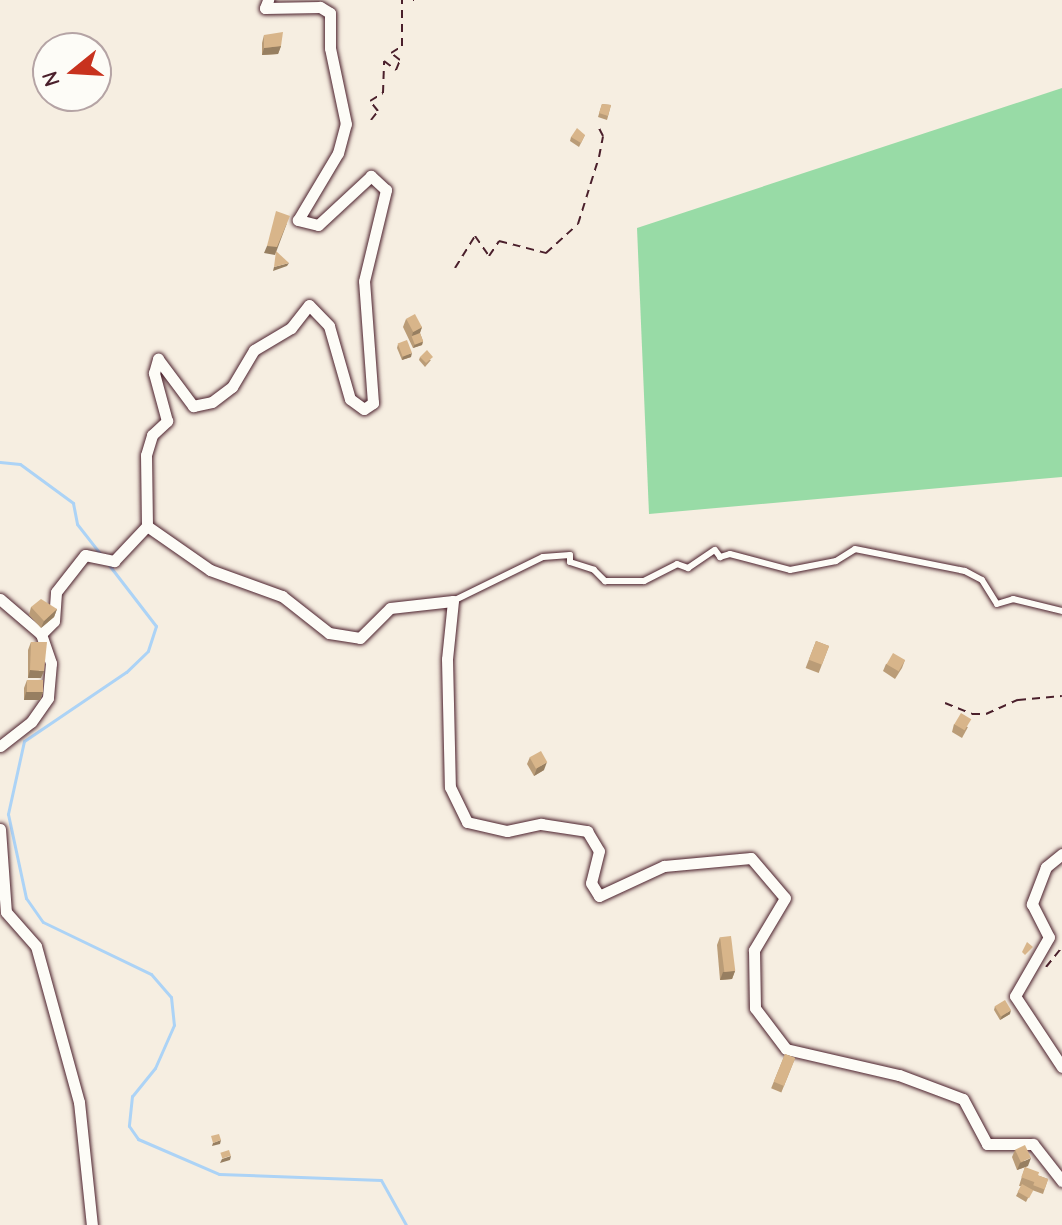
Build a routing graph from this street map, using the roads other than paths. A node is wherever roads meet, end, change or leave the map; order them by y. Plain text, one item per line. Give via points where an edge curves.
1 (268, 0) edge
2 (147, 526) junction
3 (0, 599) edge
4 (453, 601) junction
5 (1062, 611) edge
6 (41, 634) junction
7 (0, 746) edge
8 (0, 829) edge
9 (1062, 854) edge
10 (1062, 1067) edge
11 (1062, 1181) edge
12 (92, 1225) edge

1 - 2 street via 265,8 320,7 330,13 330,48 346,124 338,153 298,220 318,225 371,176 386,190 364,281 373,403 364,409 350,399 329,326 309,305 291,328 254,350 232,387 212,402 193,406 158,359 154,373 167,421 152,435 146,455
2 - 4 street via 210,570 282,596 329,633 360,638 390,608
2 - 6 street via 114,561 85,555 56,592 54,621
3 - 6 street
4 - 5 lane via 543,557 570,555 570,562 605,581 644,581 677,564 688,568 715,550 720,557 730,554 790,570 836,561 855,549 965,571 982,580 997,604 1013,599
4 - 11 street via 447,659 450,787 467,822 507,831 541,824 587,831 599,851 591,883 599,896 664,866 751,858 785,898 754,950 755,1008 786,1049 899,1075 963,1099 987,1144 1033,1144
6 - 7 street via 51,663 48,698 31,722
8 - 12 street via 6,912 36,946 79,1102
9 - 10 street via 1046,867 1032,904 1049,937 1015,996

